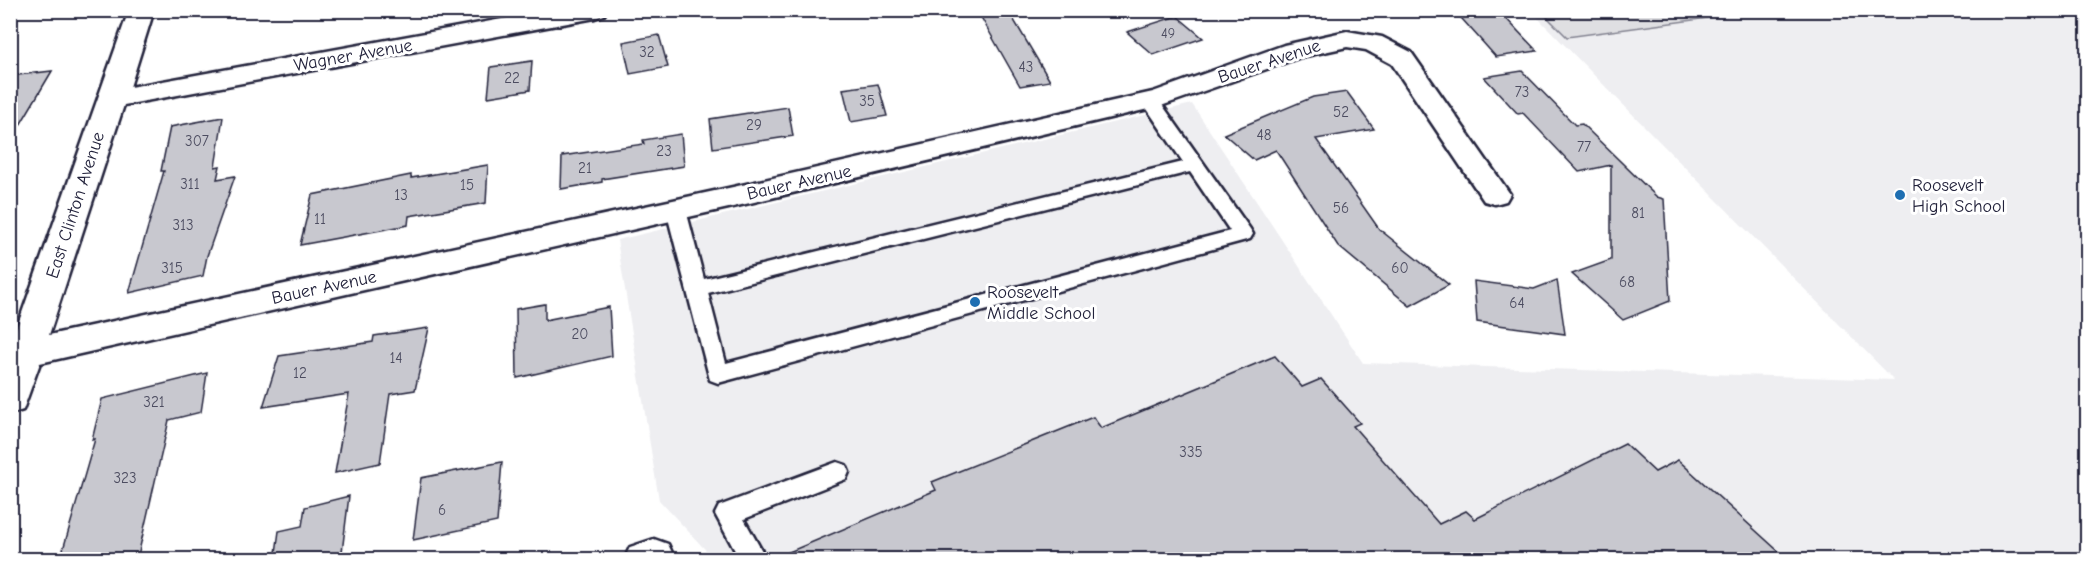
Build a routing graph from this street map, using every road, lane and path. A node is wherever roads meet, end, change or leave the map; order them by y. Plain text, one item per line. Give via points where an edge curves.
1 (141, 10) edge
2 (595, 10) edge
3 (110, 99) junction
4 (1150, 100) junction
5 (1195, 165) junction
6 (1494, 194) dead end
7 (676, 210) junction
8 (696, 288) junction
9 (26, 353) junction
10 (10, 400) edge
11 (837, 471) dead end
12 (754, 560) edge

1 - 3 street, East Clinton Avenue
2 - 3 street, Wagner Avenue
3 - 9 street, East Clinton Avenue
4 - 5 lane
4 - 6 street, Bauer Avenue via 1324,42 1347,39 1373,43 1402,58
4 - 7 street, Bauer Avenue
5 - 8 lane
5 - 8 lane via 1243,234 718,374
7 - 8 lane
7 - 9 street, Bauer Avenue
9 - 10 street, East Clinton Avenue
11 - 12 lane via 728,514

